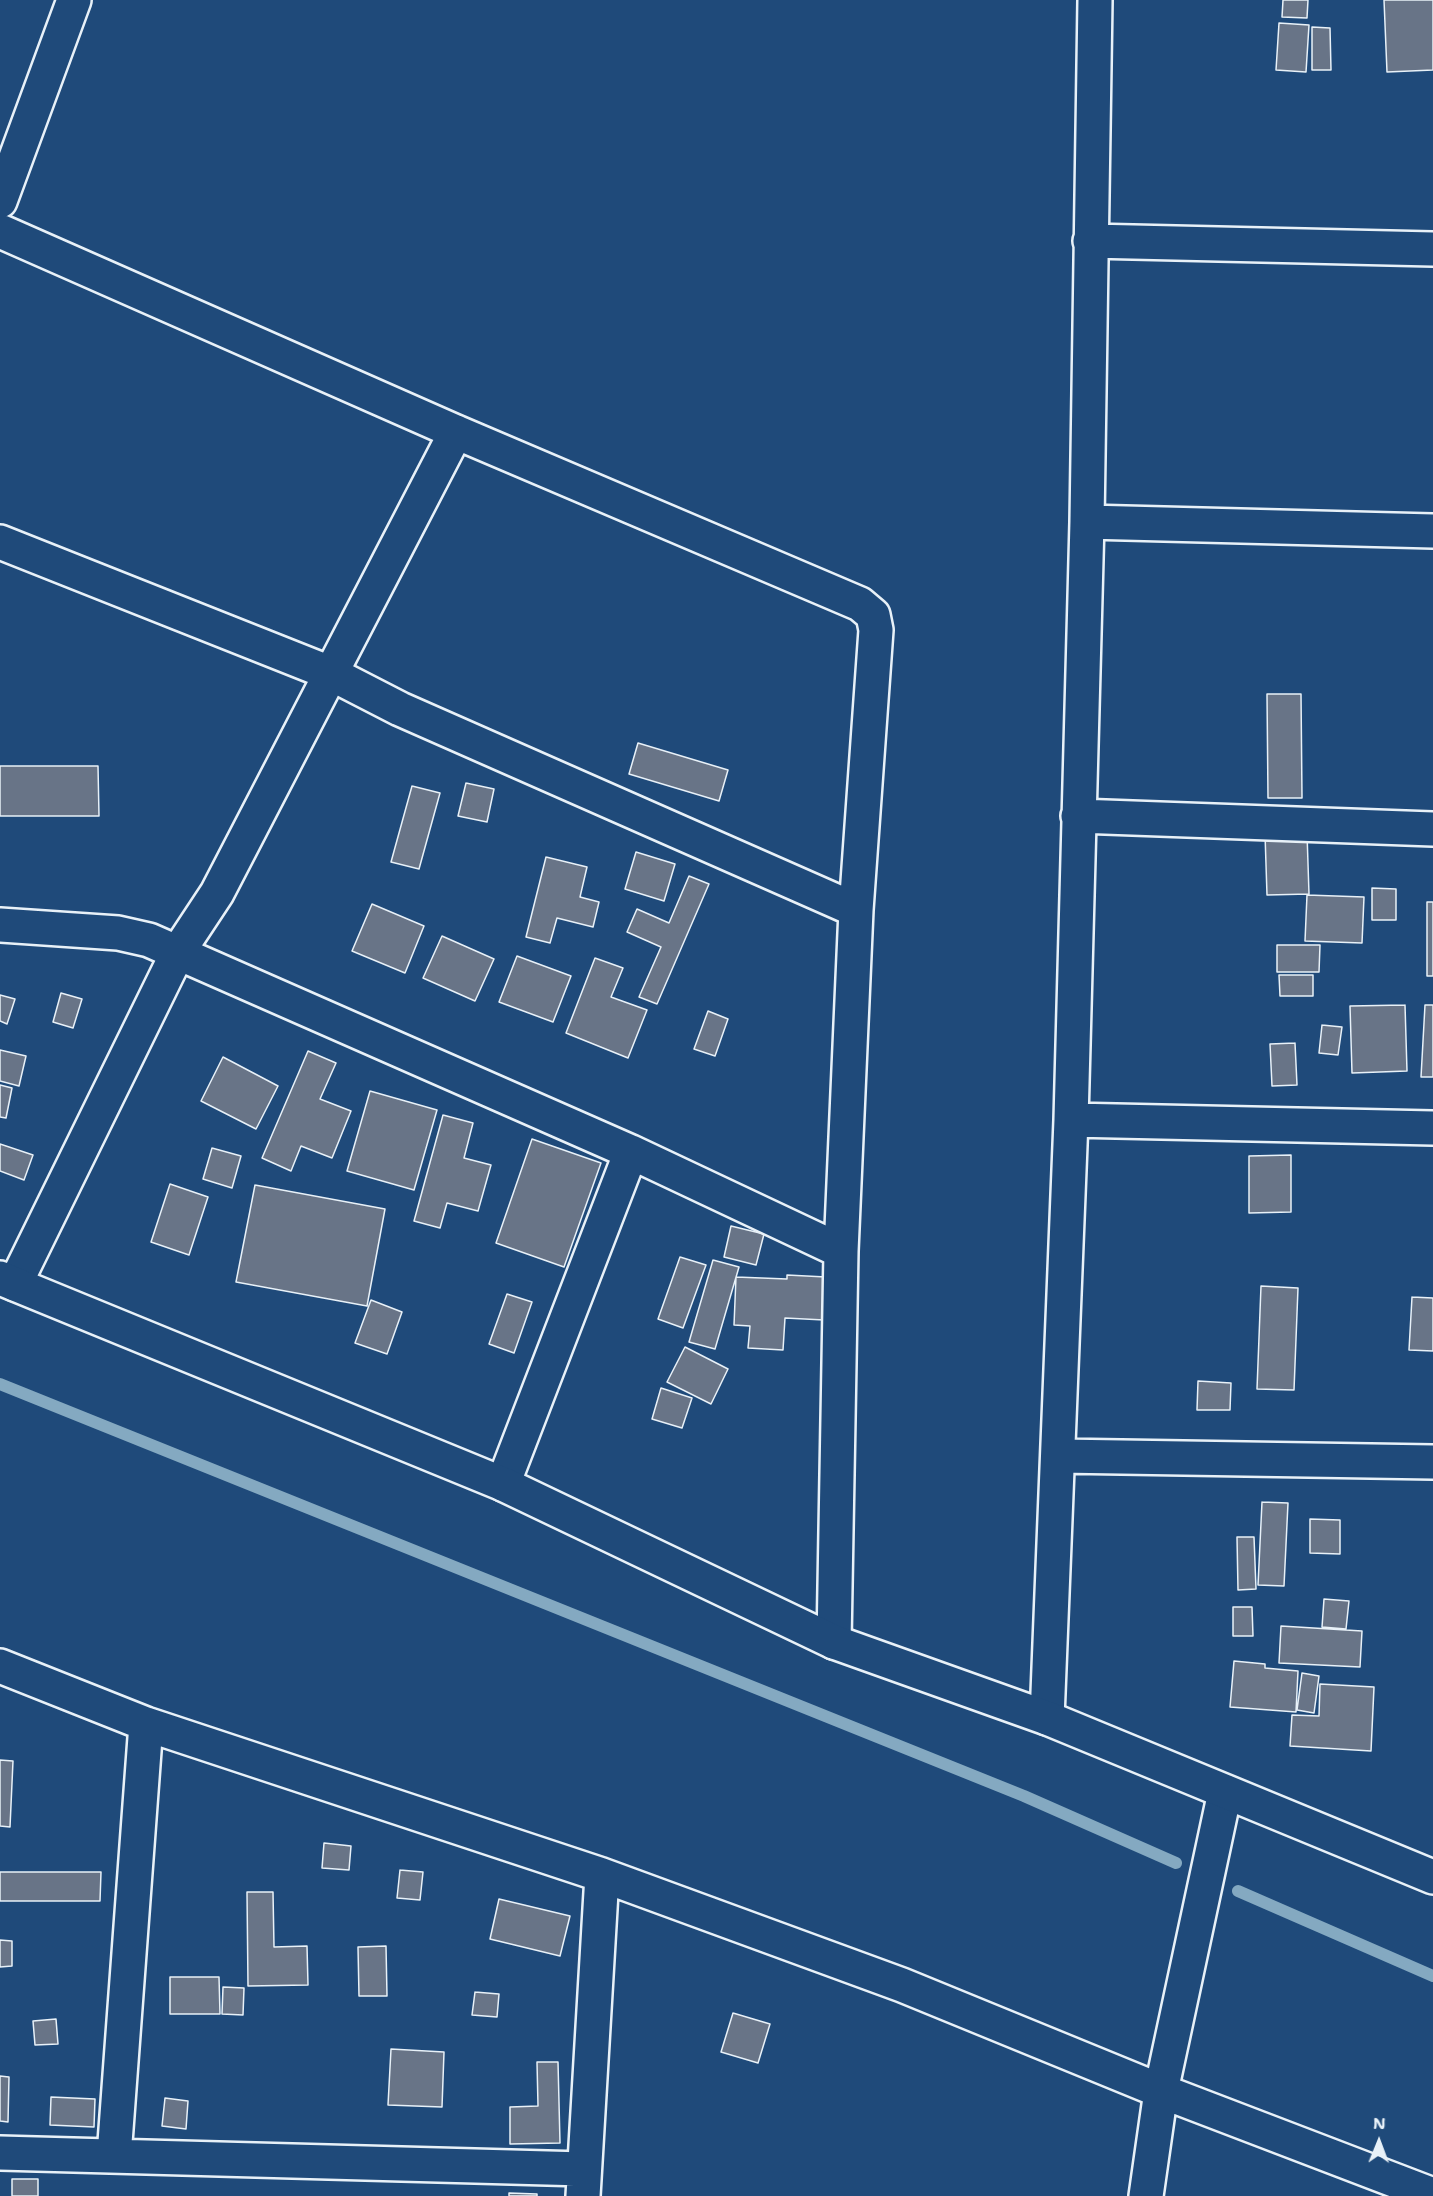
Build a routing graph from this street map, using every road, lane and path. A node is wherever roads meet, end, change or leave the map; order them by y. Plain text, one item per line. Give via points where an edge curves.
1 (74, 0) edge
2 (1095, 0) edge
3 (0, 201) edge
4 (0, 231) edge
5 (1090, 241) junction
6 (1433, 249) edge
7 (456, 432) junction
8 (1087, 522) junction
9 (1433, 531) edge
10 (0, 542) edge
11 (330, 673) junction
12 (1078, 816) junction
13 (1433, 829) edge
14 (856, 910) junction
15 (0, 925) edge
16 (177, 952) junction
17 (1071, 1120) junction
18 (1433, 1128) edge
19 (630, 1152) junction
20 (841, 1251) junction
21 (8, 1281) edge
22 (1059, 1456) junction
23 (1433, 1462) edge
24 (503, 1484) junction
25 (834, 1642) junction
26 (0, 1666) edge
27 (1047, 1718) junction
28 (146, 1724) junction
29 (1225, 1792) junction
30 (602, 1875) junction
31 (1433, 1877) edge
32 (1161, 2091) junction
33 (0, 2153) edge
34 (114, 2156) junction
35 (584, 2183) edge
36 (1433, 2195) edge
37 (1146, 2196) edge

1 - 3 street
2 - 5 street
4 - 7 street
5 - 6 street
5 - 8 street
7 - 11 street
7 - 14 street via 860,604 873,615 876,630
8 - 9 street
8 - 12 street
10 - 11 street
11 - 14 street via 400,709
11 - 16 street via 218,892
12 - 13 street
12 - 17 street
14 - 20 street
15 - 16 street via 118,933
16 - 19 street
16 - 21 street
17 - 18 street
17 - 22 street
19 - 20 street
19 - 24 street
20 - 25 street
21 - 24 street
22 - 23 street
22 - 27 street
24 - 25 street
25 - 27 street
26 - 28 street
27 - 29 street
28 - 30 street
28 - 34 street
29 - 31 street
29 - 32 street
30 - 32 street via 902,1985
30 - 35 street
32 - 36 street
32 - 37 street
33 - 34 street
34 - 35 street

